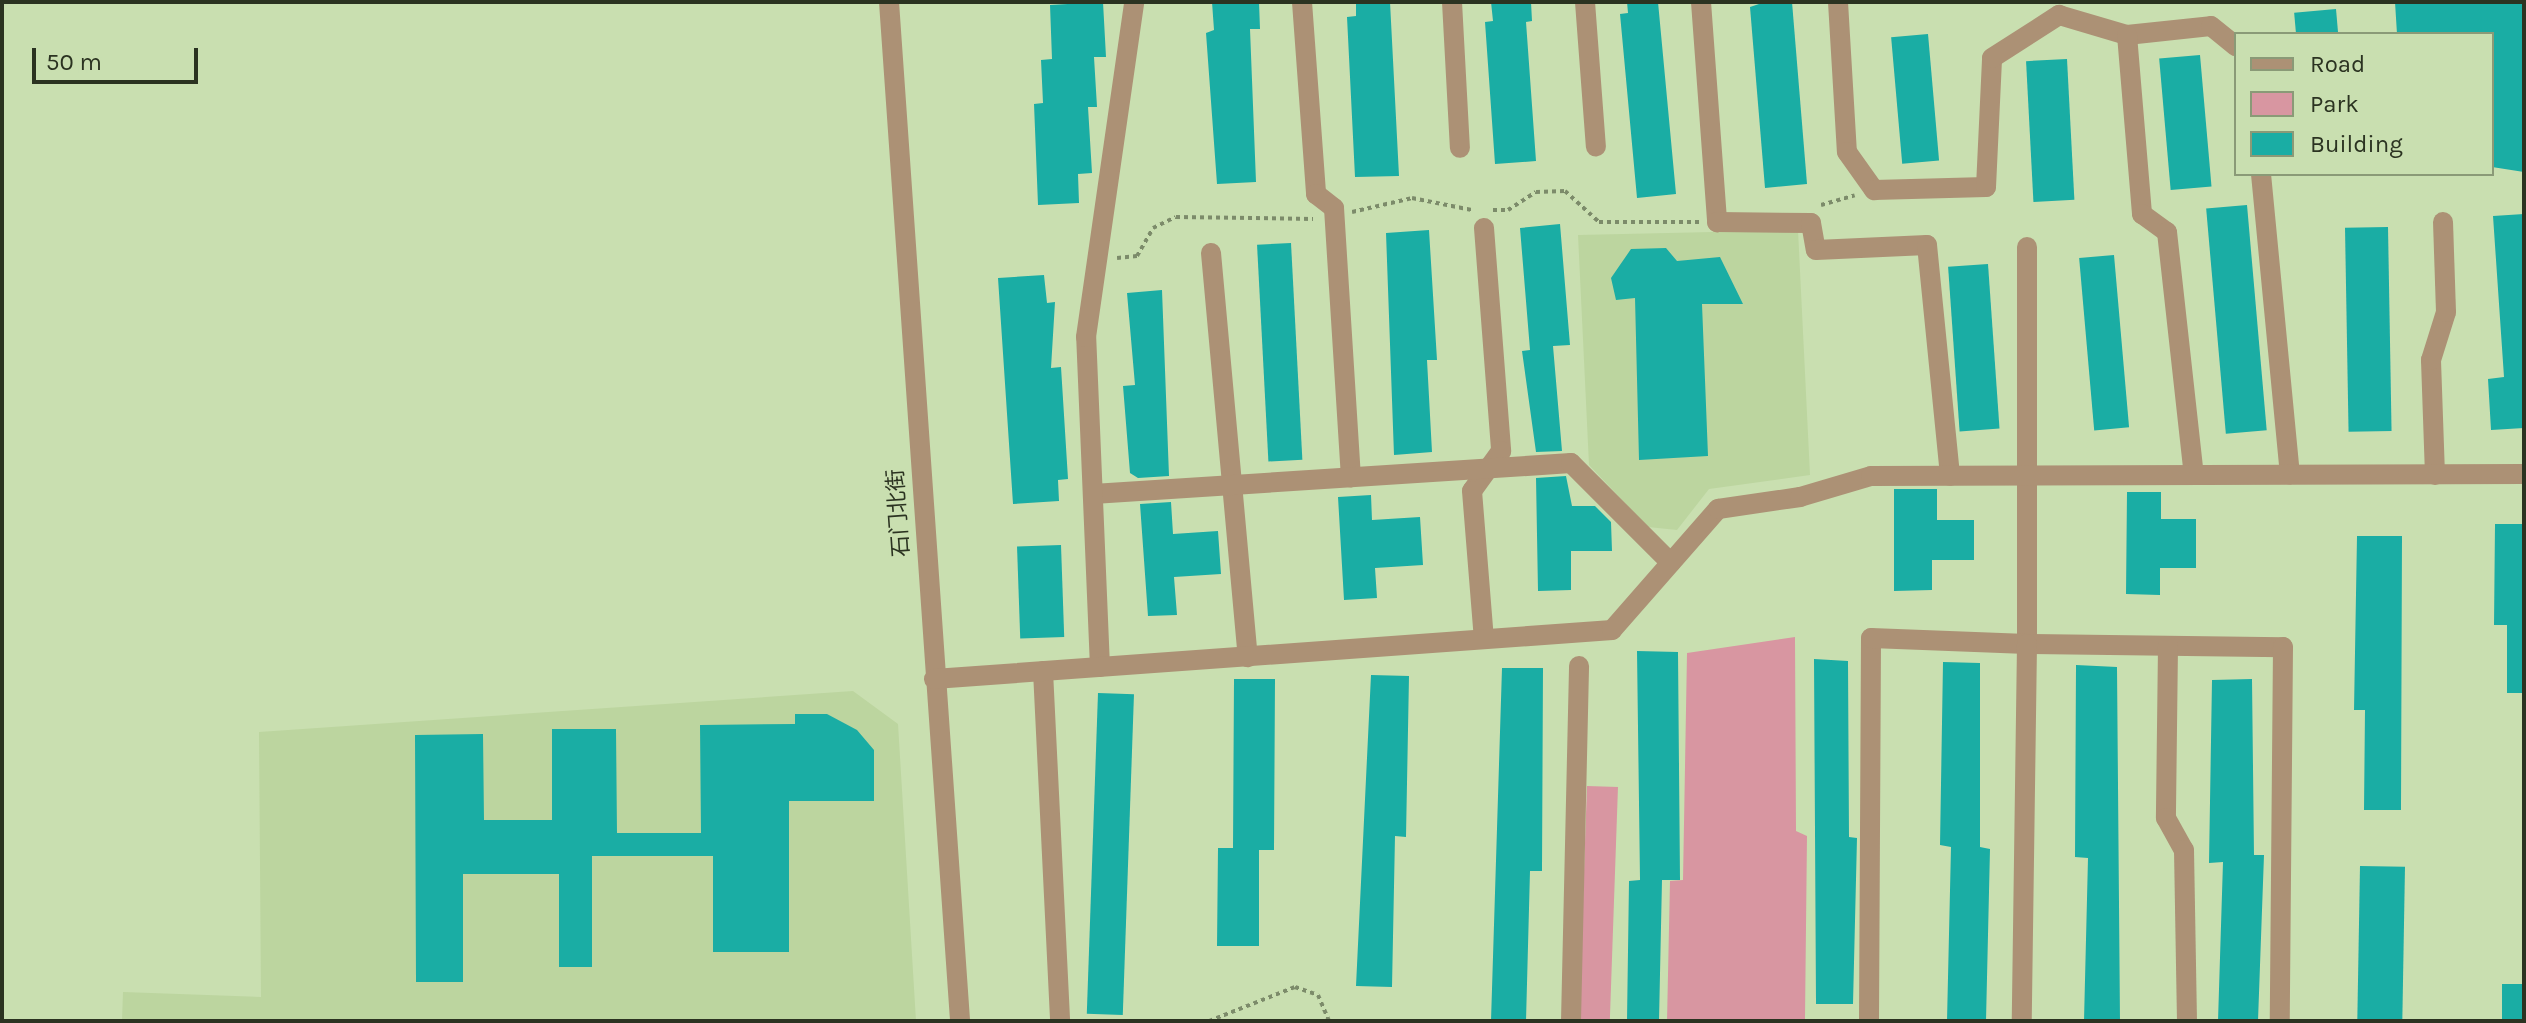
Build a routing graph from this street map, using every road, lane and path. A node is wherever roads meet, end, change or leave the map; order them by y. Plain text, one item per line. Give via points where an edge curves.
1 (889, 2) edge
2 (1134, 2) edge
3 (1302, 2) edge
4 (1452, 2) edge
5 (1585, 2) edge
6 (1701, 2) edge
7 (1838, 2) edge
8 (2127, 35) junction
9 (2234, 44) edge
10 (1596, 147) dead end
11 (1460, 148) dead end
12 (2261, 176) edge
13 (2443, 222) dead end
14 (1484, 228) dead end
15 (2027, 247) dead end
16 (1211, 253) dead end
17 (1489, 468) junction
18 (2524, 474) edge
19 (2194, 475) junction
20 (2290, 475) junction
21 (2435, 475) junction
22 (1950, 476) junction
23 (2031, 476) junction
24 (1351, 477) junction
25 (1232, 485) junction
26 (1093, 494) junction
27 (1671, 563) junction
28 (1484, 639) junction
29 (2027, 644) junction
30 (2168, 646) junction
31 (1248, 657) junction
32 (1579, 666) dead end
33 (1100, 667) junction
34 (1043, 671) junction
35 (934, 679) junction
36 (960, 1021) edge
37 (1060, 1021) edge
38 (1209, 1021) edge
39 (1329, 1021) edge
40 (1571, 1021) edge
41 (1869, 1021) edge
42 (2022, 1021) edge
43 (2187, 1021) edge
44 (2280, 1021) edge

1 - 35 street, 石门北街
2 - 26 street via 1086,337
3 - 24 street via 1316,194 1334,208
4 - 11 street
5 - 10 street
6 - 22 street via 1717,222 1811,223 1816,250 1927,245
7 - 8 street via 1847,152 1874,190 1986,187 1992,58 2059,15
8 - 9 street via 2211,26
8 - 19 street via 2142,214 2167,232
12 - 20 street
13 - 21 street via 2446,312 2431,360
14 - 17 street via 1501,451
15 - 23 street
16 - 25 street
17 - 24 street
17 - 27 street via 1571,463
17 - 28 street via 1472,491
18 - 21 street
19 - 20 street
19 - 23 street
20 - 21 street
22 - 23 street
22 - 27 street via 1871,476 1800,497 1718,509
23 - 29 street
24 - 25 street
25 - 26 street
25 - 31 street
26 - 33 street
27 - 28 street via 1612,630
28 - 31 street
29 - 30 street
29 - 41 street via 1871,638
29 - 42 street
30 - 43 street via 2166,818 2184,850
30 - 44 street via 2283,647
31 - 33 street
32 - 40 street
33 - 34 street
34 - 35 street
34 - 37 street
35 - 36 street, 石门北街
38 - 39 path via 1295,987 1318,995

